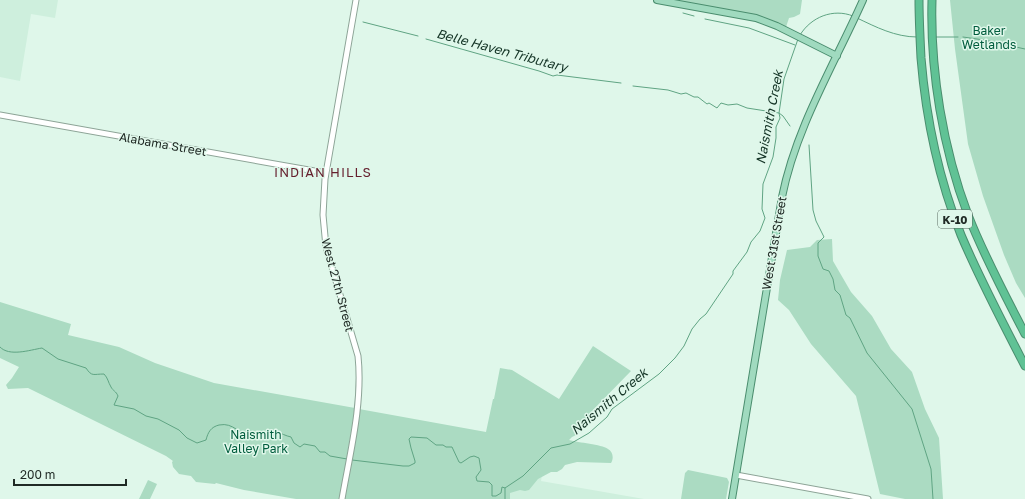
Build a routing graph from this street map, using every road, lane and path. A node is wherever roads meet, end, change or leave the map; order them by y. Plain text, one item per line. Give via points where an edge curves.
1 (356, 0) edge
2 (656, 0) edge
3 (863, 0) edge
4 (919, 0) edge
5 (932, 0) edge
6 (837, 56) junction
7 (0, 115) edge
8 (326, 173) junction
9 (1025, 334) edge
10 (1025, 366) edge
11 (736, 475) junction
12 (342, 499) edge
13 (732, 499) edge
14 (868, 499) edge

1 - 8 street, West 27th Street
2 - 6 main road via 747,16 770,23
3 - 6 main road, West 31st Street
4 - 10 highway, K-10 via 927,112 932,140 950,203 974,263
5 - 9 highway, K-10 via 934,59 944,132 952,165 972,225
6 - 11 main road, West 31st Street via 801,131 786,176
7 - 8 street, Alabama Street
8 - 12 street, West 27th Street via 323,215 325,241 358,356 359,368 359,396
11 - 13 main road, West 31st Street
11 - 14 street

